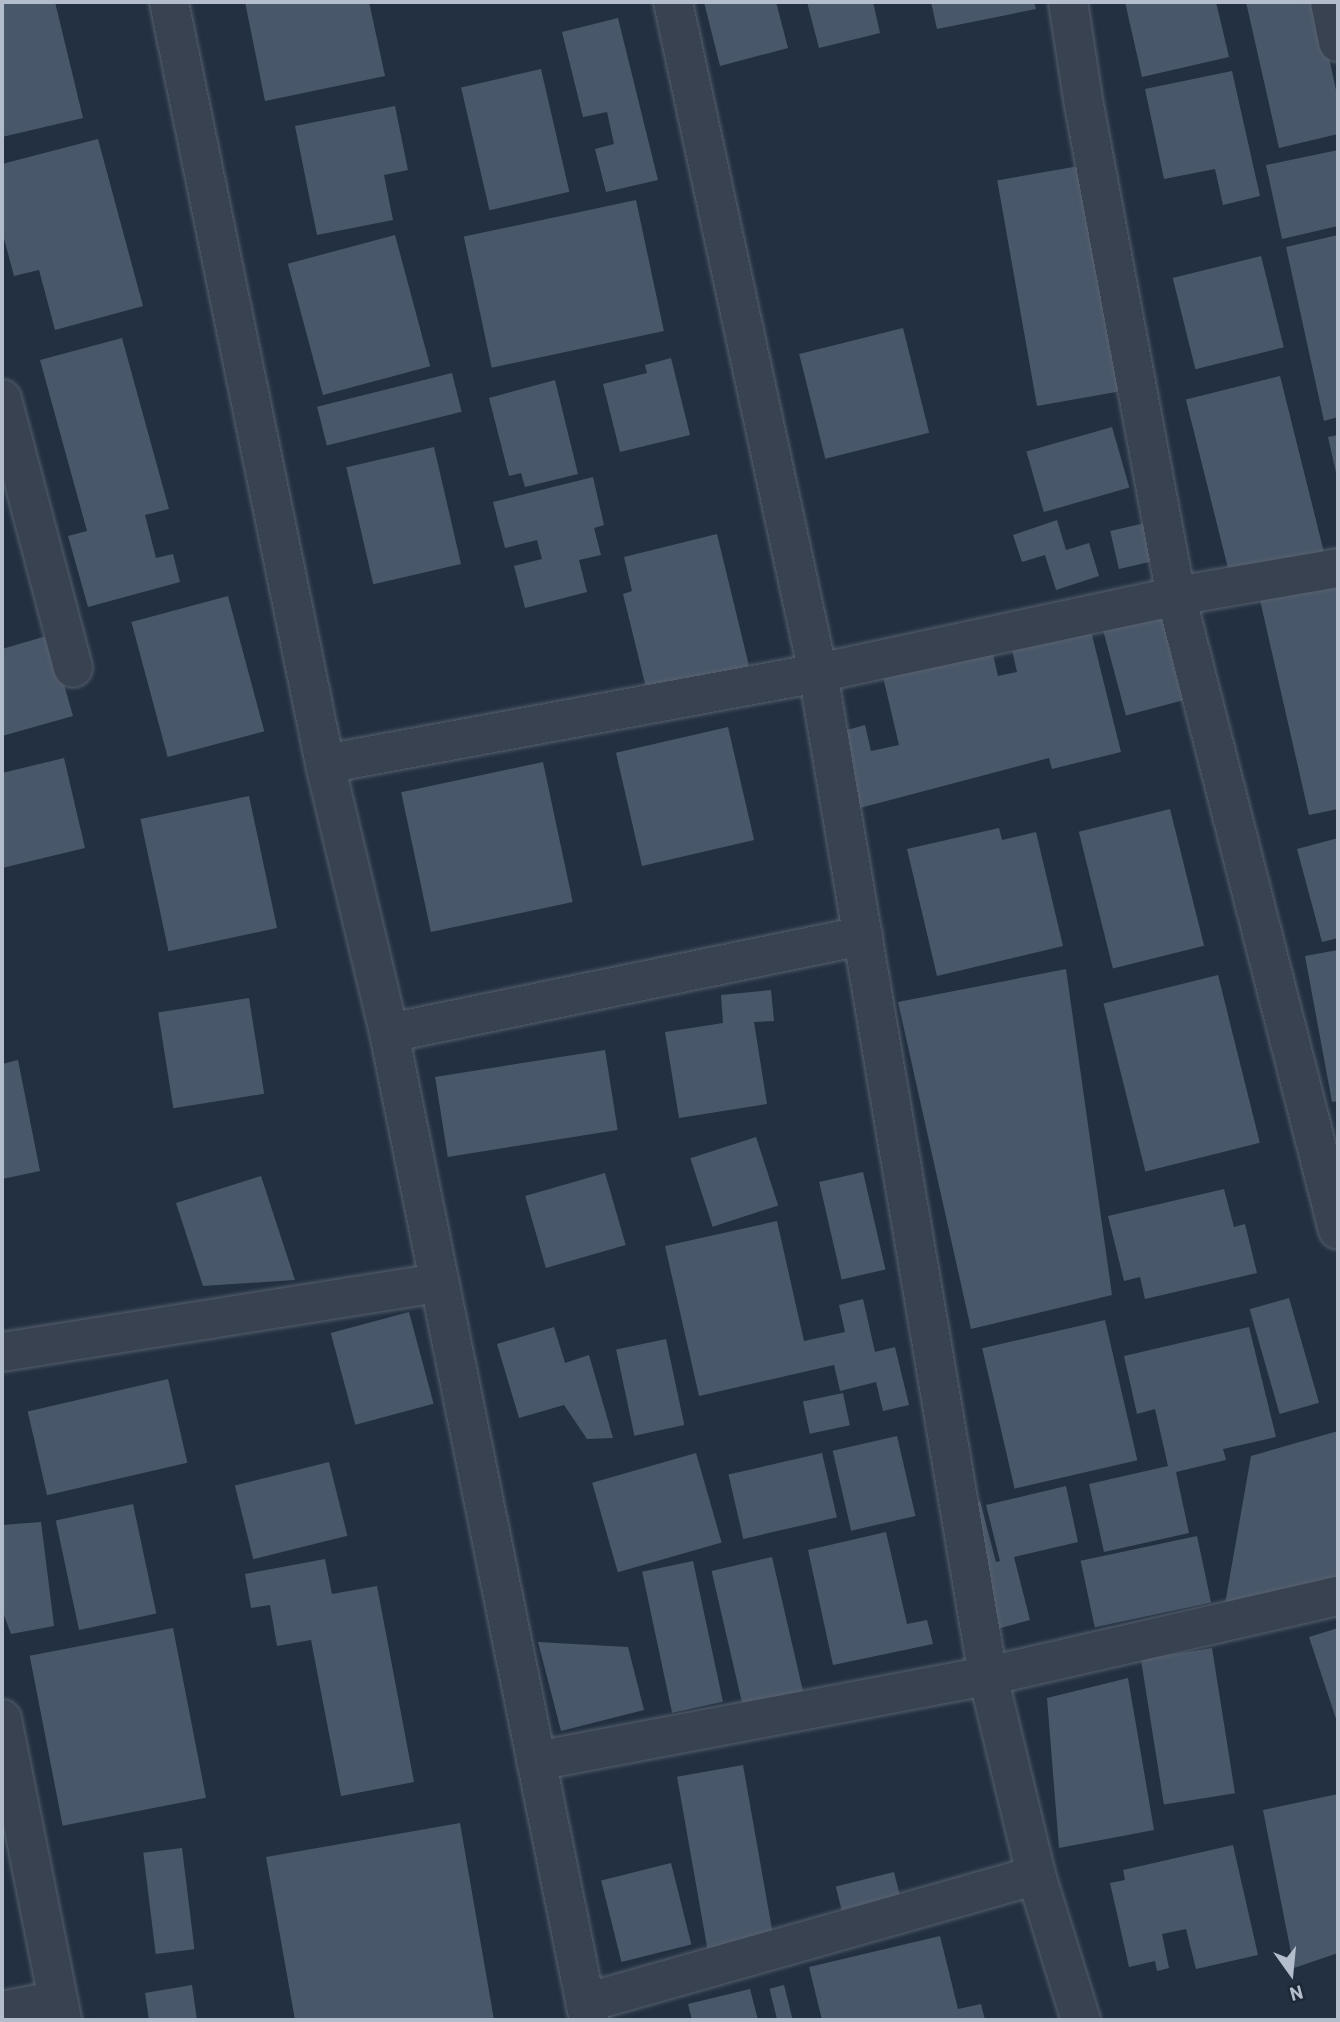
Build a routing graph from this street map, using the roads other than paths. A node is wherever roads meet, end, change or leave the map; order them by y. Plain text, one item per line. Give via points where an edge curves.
1 (169, 2) edge
2 (673, 2) edge
3 (1068, 2) edge
4 (1330, 2) edge
5 (1338, 42) edge
6 (2, 399) edge
7 (1338, 568) edge
8 (1177, 596) junction
9 (73, 668) dead end
10 (818, 673) junction
11 (325, 764) junction
12 (863, 936) junction
13 (389, 1033) junction
14 (1338, 1230) edge
15 (440, 1283) junction
16 (2, 1352) edge
17 (1338, 1596) edge
18 (988, 1675) junction
19 (4, 1739) edge
20 (536, 1761) junction
21 (1036, 1875) junction
22 (60, 2010) edge
23 (2, 2011) edge
24 (587, 2012) edge
25 (1081, 2020) edge

1 - 11 street
2 - 10 street
3 - 8 street
4 - 5 street
6 - 9 street
7 - 8 street
8 - 10 street
8 - 14 street
10 - 11 street
10 - 12 street
11 - 13 street
12 - 13 street
12 - 18 street
13 - 15 street
15 - 16 street
15 - 20 street
17 - 18 street
18 - 20 street
18 - 21 street
19 - 22 street
20 - 24 street
21 - 24 street
21 - 25 street
22 - 23 street

